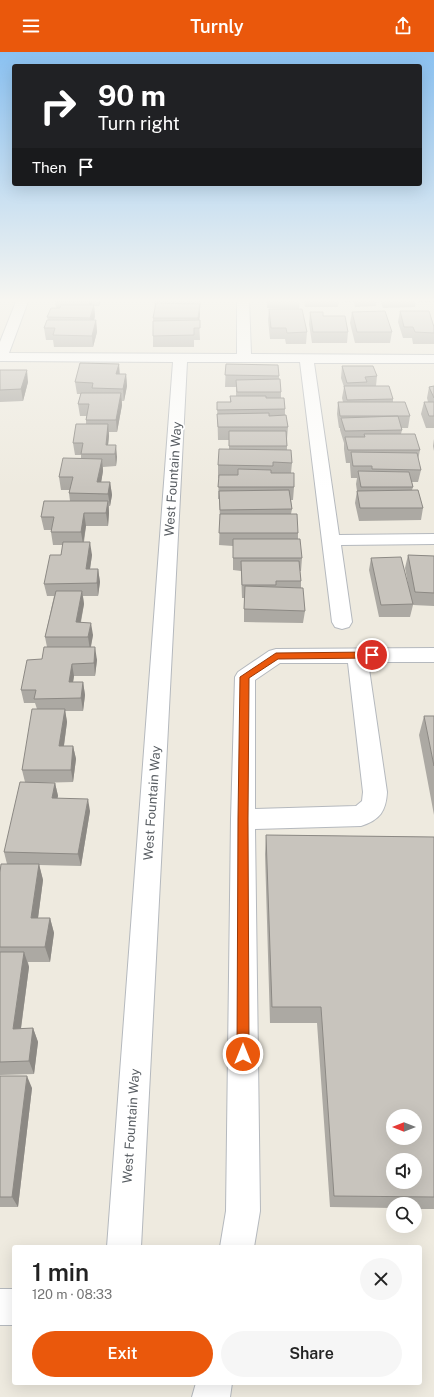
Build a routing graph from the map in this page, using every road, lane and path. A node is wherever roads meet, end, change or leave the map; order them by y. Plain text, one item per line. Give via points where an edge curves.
1 (180, 362) edge
2 (307, 362) edge
3 (331, 540) junction
4 (434, 540) edge
5 (342, 622) dead end
6 (356, 655) junction
7 (434, 655) edge
8 (243, 819) junction
9 (124, 1245) edge
10 (237, 1245) edge
11 (0, 1307) edge
12 (12, 1307) edge
13 (214, 1385) edge
14 (212, 1397) edge

1 - 9 street, West Fountain Way
2 - 3 street
3 - 4 street
3 - 5 street
6 - 7 street
6 - 8 street via 276,656 245,677
6 - 8 street via 375,792 374,805 361,816
8 - 10 street via 243,1211
11 - 12 street
13 - 14 street

